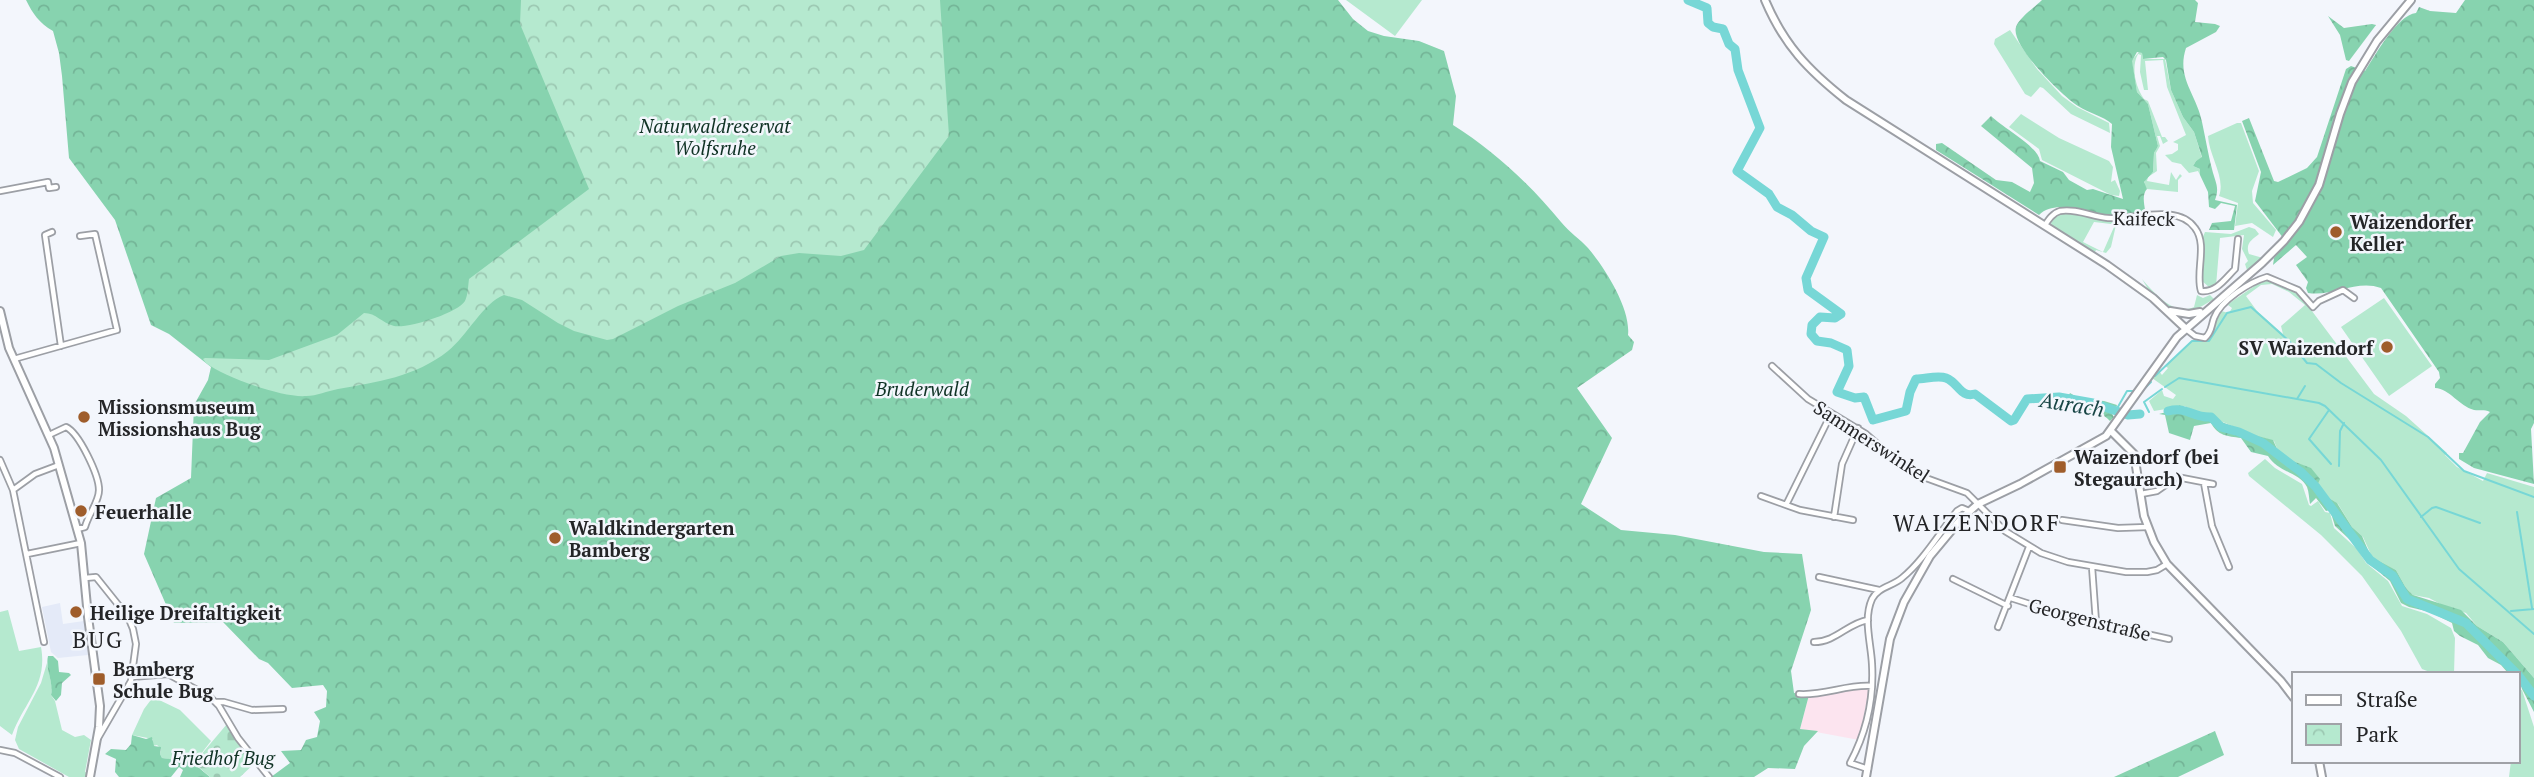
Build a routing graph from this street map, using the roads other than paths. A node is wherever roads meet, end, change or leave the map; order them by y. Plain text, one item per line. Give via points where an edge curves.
1 (1765, 0) edge
2 (2411, 0) edge
3 (56, 187) dead end
4 (0, 191) edge
5 (2045, 226) junction
6 (52, 232) dead end
7 (80, 236) dead end
8 (2238, 239) dead end
9 (2354, 298) dead end
10 (2206, 310) junction
11 (0, 311) edge
12 (2168, 311) junction
13 (2185, 328) junction
14 (61, 346) junction
15 (13, 360) junction
16 (1772, 366) dead end
17 (1831, 414) junction
18 (1858, 428) junction
19 (2111, 430) junction
20 (49, 435) junction
21 (0, 460) edge
22 (59, 465) junction
23 (2204, 482) junction
24 (2213, 484) dead end
25 (13, 490) junction
26 (2140, 494) junction
27 (1761, 496) dead end
28 (1978, 504) junction
29 (1786, 505) junction
30 (1969, 511) junction
31 (1834, 517) junction
32 (1853, 520) dead end
33 (2062, 520) dead end
34 (2148, 527) junction
35 (77, 528) junction
36 (81, 543) junction
37 (2029, 547) junction
38 (27, 554) junction
39 (2167, 564) junction
40 (2092, 567) junction
41 (2229, 567) dead end
42 (1819, 577) dead end
43 (85, 578) junction
44 (1953, 579) dead end
45 (1879, 590) junction
46 (2011, 598) junction
47 (2008, 606) junction
48 (1868, 620) junction
49 (2096, 622) junction
50 (1998, 627) dead end
51 (2169, 639) dead end
52 (44, 642) dead end
53 (1814, 642) dead end
54 (132, 677) junction
55 (1872, 686) junction
56 (1799, 694) dead end
57 (2292, 695) edge
58 (216, 702) junction
59 (284, 709) dead end
60 (97, 738) junction
61 (0, 750) edge
62 (1867, 773) edge
63 (60, 777) edge
64 (90, 777) edge
65 (270, 777) edge

1 - 5 street via 1789,46 1827,85
2 - 10 street via 2377,41 2352,82 2319,185 2299,222 2274,253
3 - 4 street via 50,188 48,182
5 - 8 street, Kaifeck via 2052,215 2062,211 2111,219 2183,218 2198,233 2198,283 2206,292 2235,269
5 - 12 street
6 - 14 street via 45,235
7 - 14 street via 95,234 117,331
9 - 13 street via 2343,290 2312,307 2298,290 2267,277 2226,302 2205,338
10 - 12 street via 2189,314
10 - 13 street
11 - 15 street
12 - 13 street
13 - 19 street
14 - 15 street
15 - 20 street
16 - 17 street, Sammerswinkel
17 - 18 street, Sammerswinkel
17 - 29 street
18 - 28 street, Sammerswinkel via 1908,469 1962,491
18 - 31 street via 1842,464
19 - 26 street via 2134,454
19 - 28 street via 2097,443
20 - 22 street
20 - 35 street via 66,427 79,437 99,486 85,527
21 - 25 street
22 - 25 street via 35,474
22 - 35 street
23 - 24 street
23 - 26 street via 2177,477 2157,491
23 - 41 street via 2212,526
25 - 38 street
26 - 34 street
27 - 29 street
28 - 30 street
28 - 37 street, Sammerswinkel
29 - 31 street
30 - 45 street via 1959,509 1906,575
30 - 62 street via 1929,558 1898,615 1887,652
31 - 32 street
33 - 34 street
34 - 39 street
35 - 36 street
36 - 38 street
36 - 43 street
37 - 40 street, Sammerswinkel
37 - 46 street
38 - 52 street
39 - 40 street, Sammerswinkel via 2147,572
39 - 57 street
40 - 49 street
42 - 45 street
43 - 54 street via 96,577 134,629
43 - 60 street via 100,706
44 - 47 street
45 - 48 street
46 - 47 street
46 - 49 street, Georgenstraße
47 - 50 street
48 - 53 street via 1828,641
48 - 55 street
49 - 51 street, Georgenstraße
54 - 58 street via 168,674
54 - 60 street
55 - 56 street
55 - 62 street via 1864,729 1850,763
58 - 59 street via 252,710
58 - 65 street
60 - 64 street
61 - 63 street

